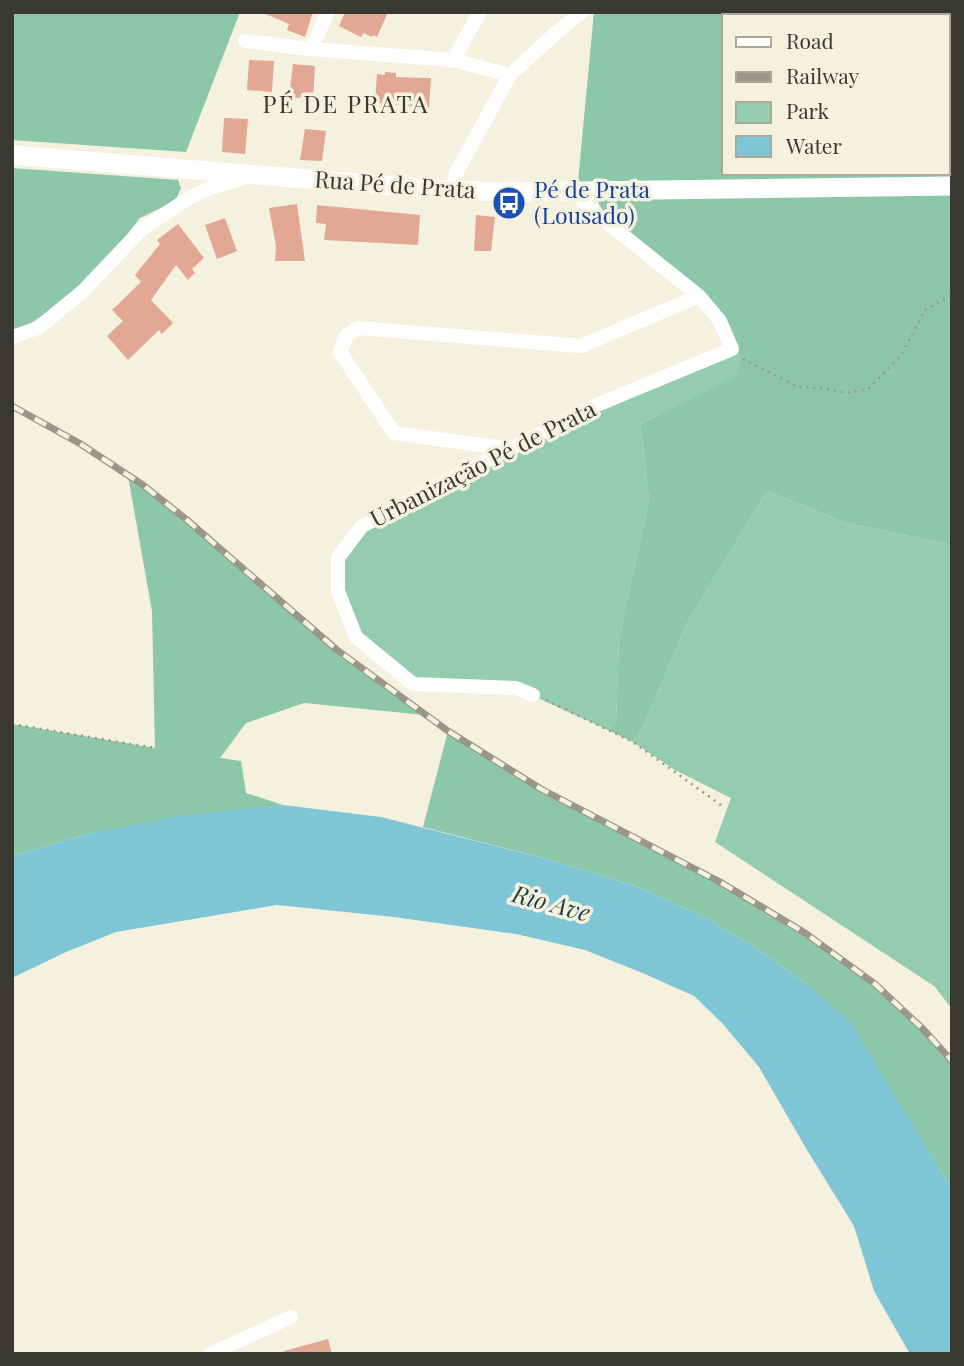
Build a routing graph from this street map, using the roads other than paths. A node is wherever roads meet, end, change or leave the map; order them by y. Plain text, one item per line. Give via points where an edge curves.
1 (328, 12) edge
2 (480, 12) edge
3 (582, 12) edge
4 (245, 41) dead end
5 (311, 49) junction
6 (453, 60) junction
7 (510, 75) junction
8 (12, 155) edge
9 (187, 169) junction
10 (258, 174) junction
11 (952, 186) edge
12 (452, 190) junction
13 (577, 192) junction
14 (597, 192) junction
15 (189, 198) junction
16 (608, 223) junction
17 (699, 296) junction
18 (12, 338) edge
19 (463, 441) junction
20 (510, 449) junction
21 (463, 473) junction
22 (534, 695) road end
23 (291, 1317) dead end
24 (211, 1354) edge

1 - 5 street
2 - 6 street
3 - 7 street
4 - 5 street
5 - 6 street
6 - 7 street
7 - 12 street via 456,173
8 - 9 street, Rua Pé de Prata
9 - 10 street, Rua Pé de Prata
9 - 15 street via 194,184
10 - 12 street, Rua Pé de Prata
10 - 15 street, Rua Pé de Prata
11 - 14 street, Rua Pé de Prata
12 - 13 street, Rua Pé de Prata
13 - 14 street, Rua Pé de Prata
13 - 16 street via 584,204
14 - 16 street
15 - 18 street, Rua Pé de Prata via 141,230 82,292 47,321
16 - 17 street
17 - 19 street via 581,346 357,328 347,335 340,352 394,433
17 - 20 street, Urbanização Pé de Prata via 720,321 732,349 592,407
19 - 20 street
19 - 21 street via 467,457
20 - 21 street, Urbanização Pé de Prata
21 - 22 street, Urbanização Pé de Prata via 362,526 338,558 338,591 356,637 413,684 516,688
23 - 24 street

